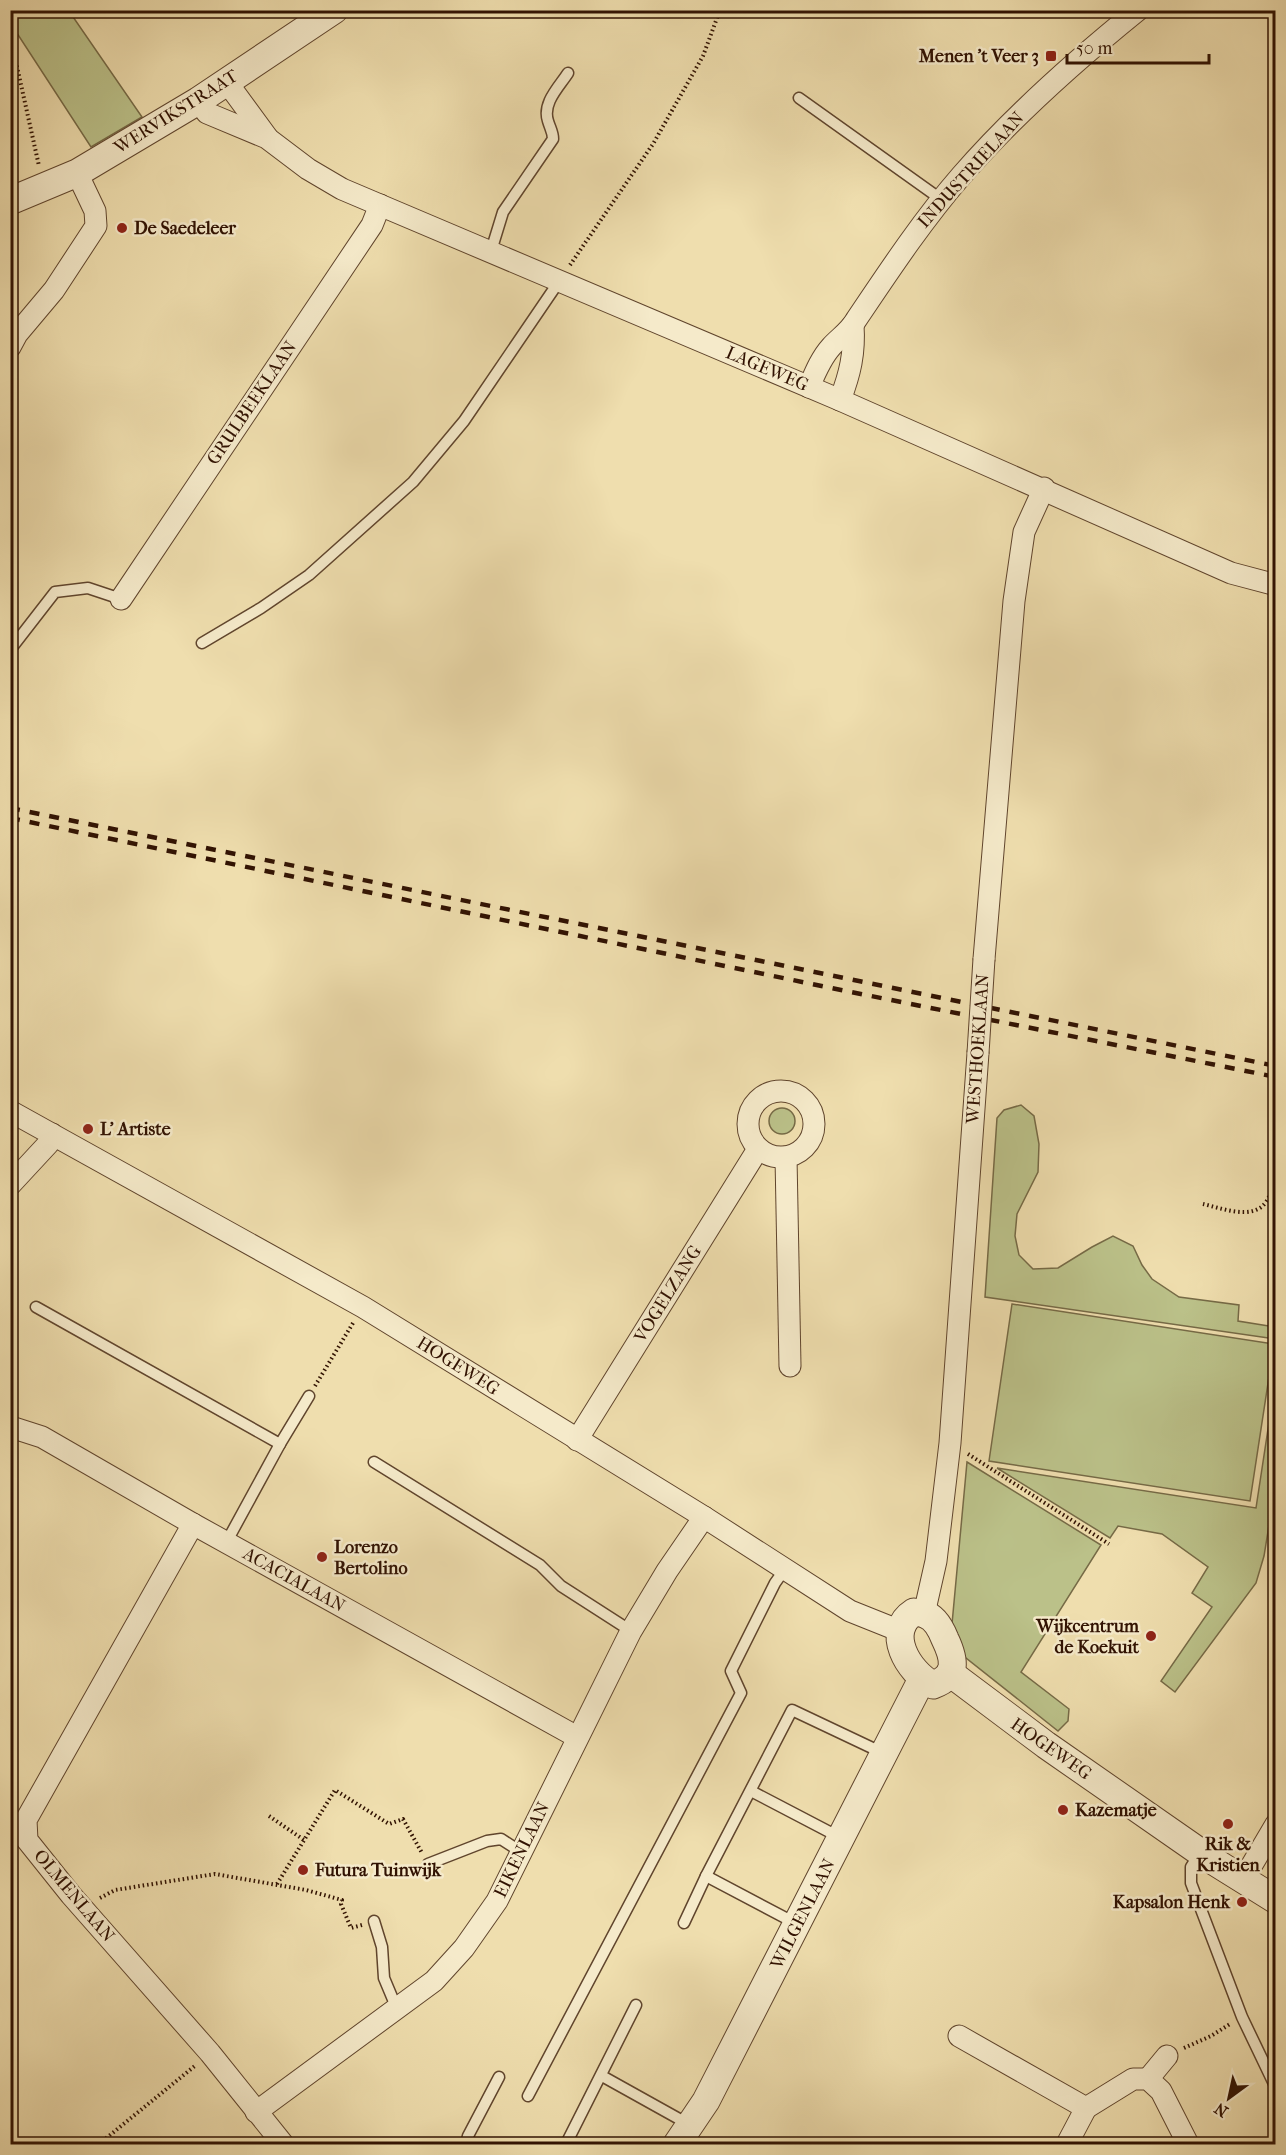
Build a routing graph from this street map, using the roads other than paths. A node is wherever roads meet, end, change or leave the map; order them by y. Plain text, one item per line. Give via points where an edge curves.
1 (334, 10) edge
2 (1138, 10) edge
3 (568, 74) dead end
4 (226, 81) junction
5 (799, 98) dead end
6 (198, 101) junction
7 (267, 138) junction
8 (76, 173) junction
9 (942, 200) junction
10 (10, 201) edge
11 (380, 205) junction
12 (491, 251) junction
13 (560, 280) junction
14 (853, 325) junction
15 (10, 346) edge
16 (809, 387) junction
17 (840, 400) junction
18 (1044, 488) junction
19 (1275, 585) edge
20 (121, 599) joint
21 (202, 643) dead end
22 (10, 650) edge
23 (10, 1111) edge
24 (52, 1134) junction
25 (758, 1149) junction
26 (786, 1157) junction
27 (10, 1185) edge
28 (36, 1307) dead end
29 (790, 1366) dead end
30 (309, 1396) road end
31 (10, 1429) edge
32 (578, 1440) junction
33 (280, 1444) junction
34 (374, 1462) dead end
35 (704, 1517) junction
36 (193, 1524) junction
37 (226, 1543) junction
38 (785, 1569) junction
39 (924, 1614) junction
40 (631, 1630) junction
41 (900, 1631) junction
42 (950, 1673) junction
43 (922, 1679) junction
44 (577, 1737) junction
45 (885, 1754) junction
46 (751, 1791) junction
47 (1275, 1824) edge
48 (18, 1832) edge
49 (841, 1838) junction
50 (521, 1852) junction
51 (1201, 1852) junction
52 (428, 1864) road end
53 (706, 1876) junction
54 (1244, 1880) junction
55 (1275, 1900) edge
56 (374, 1921) road end
57 (684, 1923) dead end
58 (798, 1924) junction
59 (636, 2006) dead end
60 (396, 2009) junction
61 (958, 2036) dead end
62 (1167, 2056) road end
63 (602, 2076) junction
64 (499, 2077) dead end
65 (1148, 2079) junction
66 (1275, 2088) edge
67 (528, 2096) dead end
68 (1086, 2108) junction
69 (256, 2112) junction
70 (683, 2135) edge
71 (283, 2145) edge
72 (466, 2145) edge
73 (566, 2145) edge
74 (1067, 2145) edge
75 (1188, 2145) edge

1 - 4 street, WERVIKSTRAAT
2 - 9 street, INDUSTRIELAAN via 998,136
3 - 12 lane via 547,108 554,139 503,212
4 - 6 street, WERVIKSTRAAT
4 - 7 street, LAGEWEG
5 - 9 lane
6 - 7 street, LAGEWEG via 207,113
6 - 8 street, WERVIKSTRAAT
7 - 11 street, LAGEWEG via 308,169
8 - 10 street, WERVIKSTRAAT
8 - 15 street via 95,211 96,226 54,290
9 - 14 street, INDUSTRIELAAN
11 - 12 street, LAGEWEG
11 - 20 street, GRULBEEKLAAN via 372,225
12 - 13 street, LAGEWEG
13 - 16 street, LAGEWEG
13 - 21 lane via 464,422 413,482 309,575
14 - 16 street, INDUSTRIELAAN via 830,348
14 - 17 street via 850,375
16 - 17 street, LAGEWEG
17 - 18 street, LAGEWEG
18 - 19 street, LAGEWEG via 1231,573
18 - 39 street, WESTHOEKLAAN, bridge via 1024,532 1014,601 950,1443 936,1561
20 - 22 lane via 88,588 55,592
23 - 24 street, HOGEWEG
24 - 27 street via 48,1144
24 - 32 street, HOGEWEG via 363,1307
25 - 26 street via 768,1155
25 - 26 street via 749,1135 750,1112 765,1095 791,1093 809,1107 813,1129 806,1146
25 - 32 street, VOGELZANG
26 - 29 street
28 - 33 lane
30 - 33 lane
31 - 36 street, ACACIALAAN via 42,1437
32 - 35 street, HOGEWEG
33 - 37 lane
34 - 40 lane via 540,1565 561,1586
35 - 38 street, HOGEWEG
35 - 40 street, EIKENLAAN
36 - 37 street, ACACIALAAN
36 - 48 street, OLMENLAAN
37 - 44 street, ACACIALAAN
38 - 41 street, HOGEWEG via 850,1611
38 - 67 lane via 731,1671 741,1693
39 - 41 street via 914,1612 905,1618
39 - 42 street via 934,1620 952,1653
40 - 44 street, EIKENLAAN
41 - 43 street via 910,1666
42 - 43 street via 933,1685
42 - 51 street, HOGEWEG via 1023,1729
43 - 45 street, WILGENLAAN
44 - 50 street, EIKENLAAN
45 - 46 lane via 792,1710
45 - 49 street, WILGENLAAN
46 - 49 lane
46 - 53 lane
47 - 54 street
48 - 69 street, OLMENLAAN via 210,2053
49 - 58 street, WILGENLAAN
50 - 52 lane via 501,1839
50 - 60 street, EIKENLAAN via 497,1901 464,1948 434,1981
51 - 54 street, HOGEWEG
51 - 66 lane via 1191,1867 1191,1883 1242,2017
53 - 57 lane
53 - 58 lane
54 - 55 street, HOGEWEG
56 - 60 lane via 382,1947 384,1978
58 - 70 street, WILGENLAAN via 706,2102
59 - 63 lane
60 - 69 street, EIKENLAAN
61 - 68 street
62 - 65 street
63 - 70 lane
63 - 73 lane
64 - 72 lane
65 - 68 street via 1133,2079
65 - 75 street via 1161,2091
68 - 74 street
69 - 71 street, OLMENLAAN

